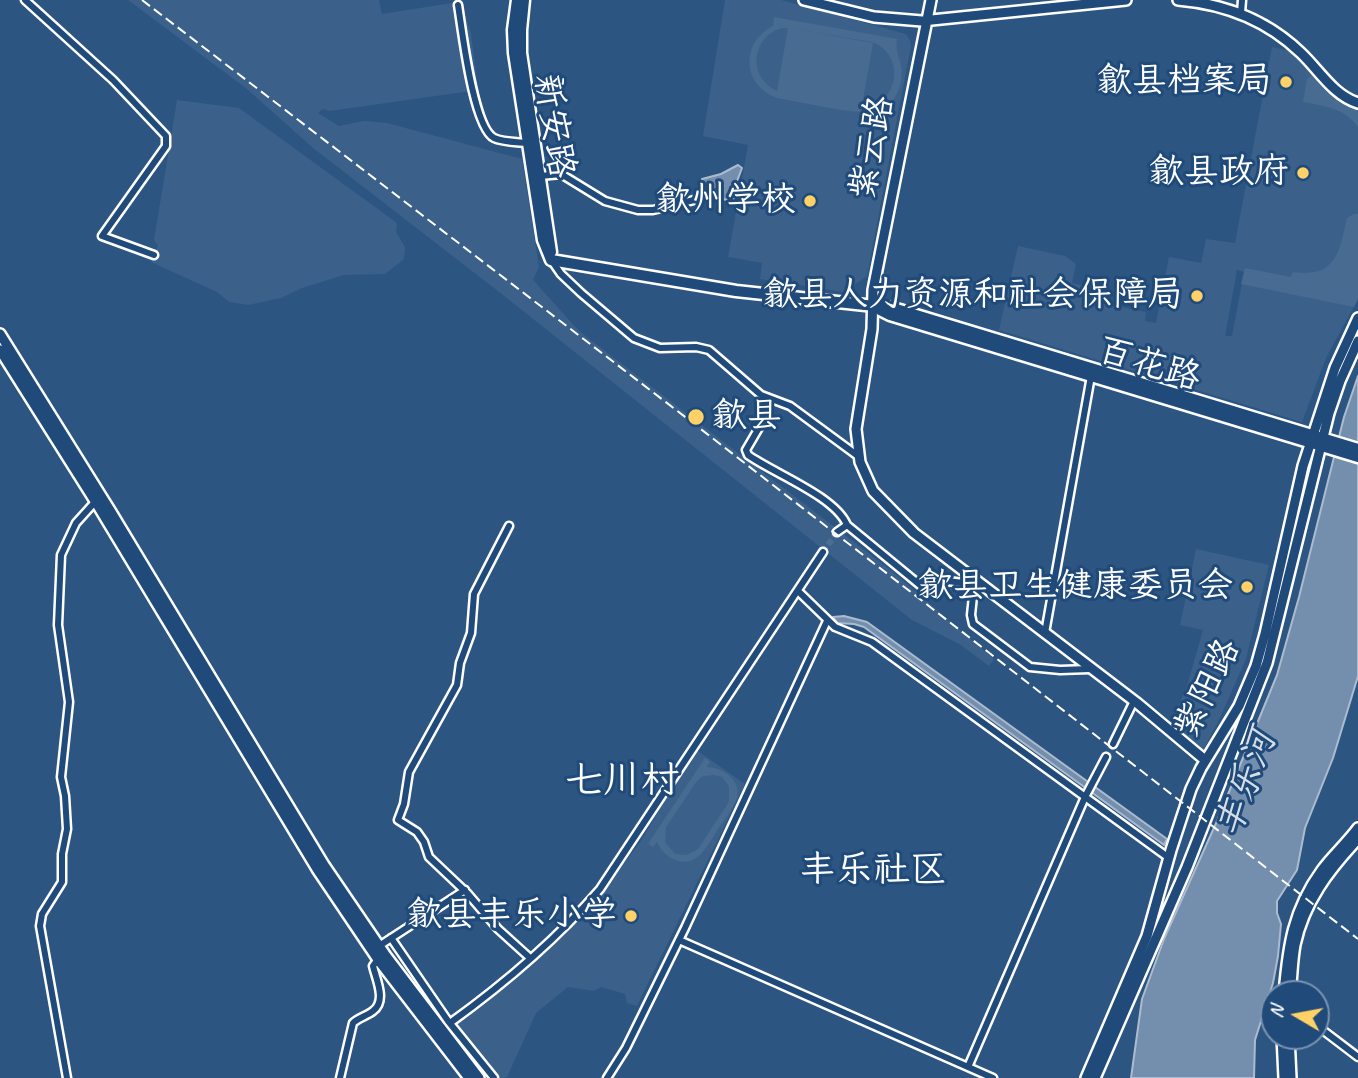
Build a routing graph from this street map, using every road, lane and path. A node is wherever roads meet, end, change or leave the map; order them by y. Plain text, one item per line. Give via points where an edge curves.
1 (25, 0) edge
2 (517, 0) edge
3 (524, 0) edge
4 (804, 0) edge
5 (931, 0) edge
6 (1126, 0) edge
7 (1178, 0) edge
8 (1242, 0) edge
9 (458, 5) dead end
10 (1241, 13) junction
11 (927, 21) junction
12 (1358, 103) edge
13 (527, 144) junction
14 (540, 176) junction
15 (694, 200) dead end
16 (154, 255) dead end
17 (551, 260) junction
18 (873, 307) junction
19 (1358, 318) edge
20 (0, 334) edge
21 (1358, 341) edge
22 (0, 350) edge
23 (1091, 376) junction
24 (769, 399) junction
25 (1321, 442) junction
26 (1358, 449) edge
27 (859, 456) junction
28 (1358, 457) edge
29 (95, 502) junction
30 (847, 525) junction
31 (509, 526) dead end
32 (837, 532) tunnel mouth
33 (823, 552) tunnel mouth
34 (798, 591) junction
35 (827, 621) junction
36 (1045, 633) junction
37 (1092, 668) junction
38 (1134, 701) junction
39 (1113, 744) tunnel mouth
40 (1107, 757) tunnel mouth
41 (1205, 760) junction
42 (1085, 795) junction
43 (1358, 828) edge
44 (1358, 839) edge
45 (1169, 858) junction
46 (465, 890) junction
47 (391, 938) junction
48 (679, 940) junction
49 (379, 946) junction
50 (530, 958) junction
51 (378, 960) junction
52 (1285, 980) edge
53 (1291, 980) edge
54 (450, 1023) junction
55 (1330, 1036) edge
56 (1283, 1050) edge
57 (1290, 1050) edge
58 (1358, 1057) edge
59 (968, 1067) junction
60 (67, 1078) edge
61 (340, 1078) edge
62 (469, 1078) edge
63 (480, 1078) edge
64 (494, 1078) edge
65 (607, 1078) edge
66 (993, 1078) edge
67 (1086, 1078) edge
68 (1095, 1078) edge
69 (1284, 1078) edge
70 (1291, 1078) edge

1 - 16 street via 113,80 166,136 166,146 102,236
2 - 13 main road, 新安路 via 513,53
3 - 14 main road, 新安路 via 521,53
4 - 11 main road via 874,17
5 - 11 main road, 紫云路
6 - 11 main road
7 - 10 main road
8 - 10 street
9 - 13 street via 472,93 489,132 494,138
10 - 12 main road via 1284,39 1338,91
11 - 18 main road, 紫云路
13 - 17 main road, 新安路 via 543,240
14 - 15 street via 561,174 604,201 638,210
14 - 17 main road, 新安路
17 - 18 main road, 百花路 via 736,291
17 - 24 street, 新安路 via 581,293 634,338 660,348 709,350
18 - 23 main road, 百花路
18 - 25 main road, 百花路 via 892,308
18 - 27 main road, 紫云路 via 856,421
19 - 25 main road, 紫阳路 via 1339,356
20 - 49 main road via 305,835
21 - 25 main road, 紫阳路
22 - 29 main road
23 - 25 main road, 百花路
23 - 36 street
24 - 27 street, 新安路 via 790,406
24 - 30 street via 746,453 839,513
25 - 26 main road
25 - 28 main road
25 - 41 main road, 紫阳路 via 1289,522 1258,658 1239,706
25 - 68 main road, 紫阳路 via 1267,663 1187,867
27 - 36 main road, 紫云路 via 873,491 914,533
29 - 51 main road via 298,839
29 - 60 street via 76,523 61,555 58,625 69,702 61,777 68,829 62,883 42,914 40,926
30 - 32 street
30 - 37 street via 929,591 948,581 963,583 973,596 973,624 1027,666
31 - 46 street via 478,585 457,685 409,772 398,820 417,832 429,857
33 - 34 street
34 - 35 street
34 - 50 street via 610,876 580,912
35 - 42 street via 872,642
35 - 48 street
36 - 37 main road, 紫云路
37 - 38 main road, 紫云路
38 - 39 street
38 - 41 main road, 紫云路
40 - 42 street
41 - 45 main road, 紫阳路
42 - 45 street
42 - 59 street
43 - 52 main road via 1321,871 1302,904 1288,947
44 - 53 main road via 1327,875 1308,907 1294,948
45 - 67 main road, 紫阳路 via 1141,953
46 - 47 street
46 - 50 street
47 - 49 street
47 - 54 street
48 - 59 street
48 - 65 street
49 - 63 main road
50 - 54 street
51 - 61 street via 373,967 379,985 378,1005 353,1023
51 - 62 main road
54 - 64 street
55 - 58 street
56 - 69 main road
57 - 70 main road
59 - 66 street

